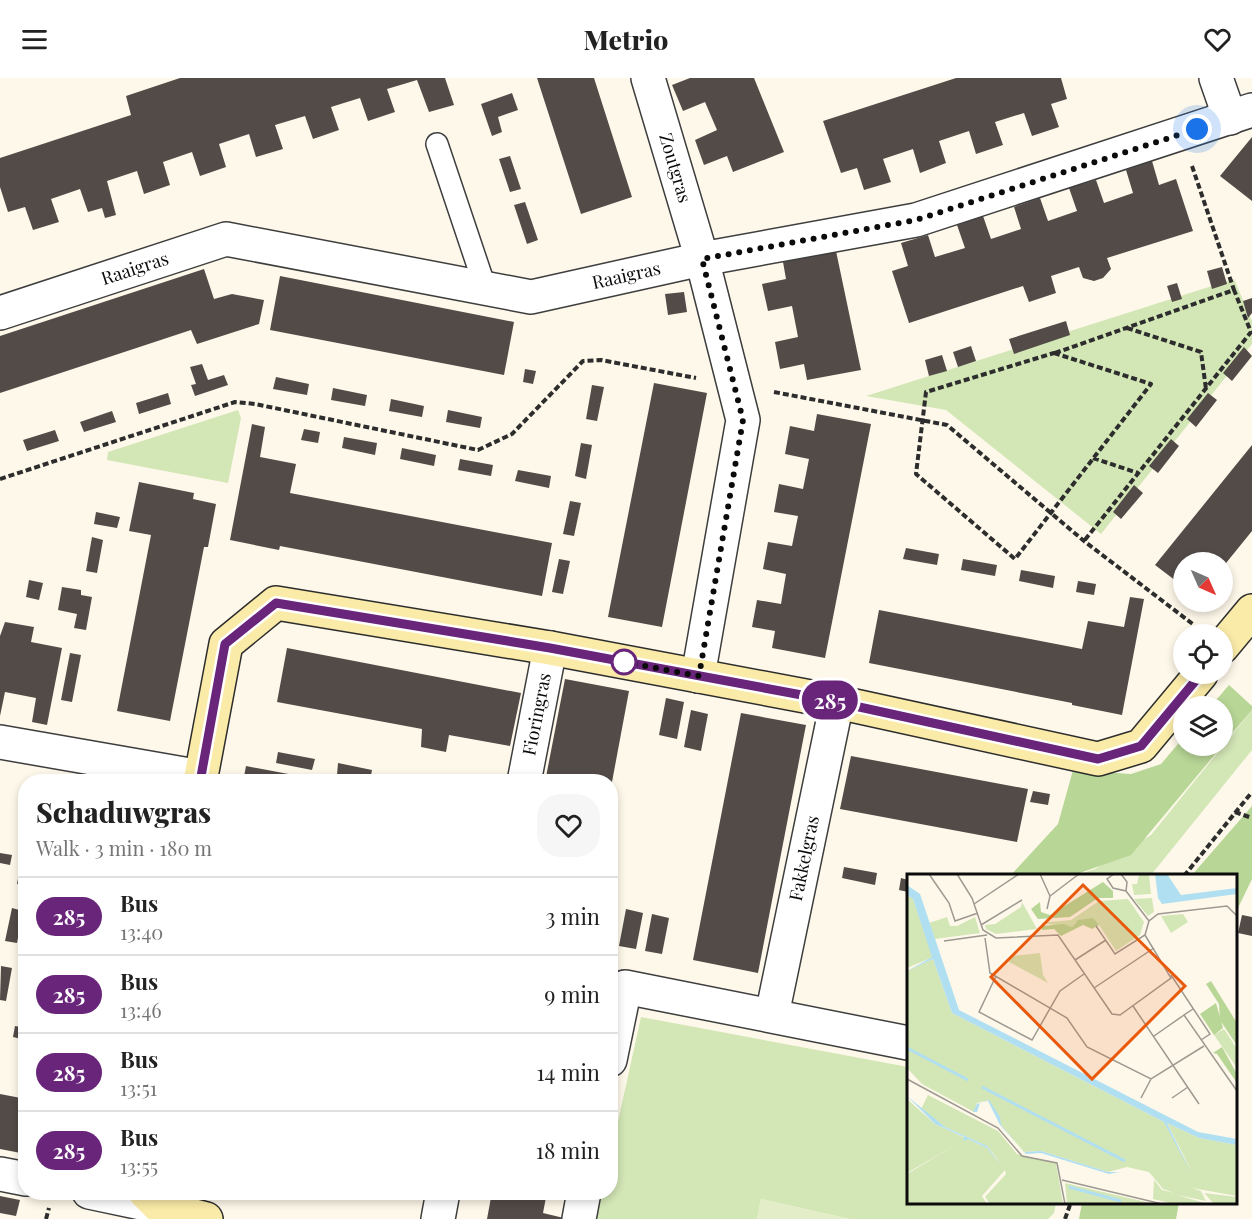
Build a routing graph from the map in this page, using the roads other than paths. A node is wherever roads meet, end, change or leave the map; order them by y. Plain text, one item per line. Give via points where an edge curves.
1 (648, 78) edge
2 (1216, 78) edge
3 (1241, 114) edge
4 (437, 144) dead end
5 (702, 259) junction
6 (485, 287) junction
7 (0, 314) edge
8 (1252, 611) edge
9 (1233, 634) edge
10 (550, 648) junction
11 (699, 676) junction
12 (1193, 684) edge
13 (837, 702) junction
14 (0, 742) edge
15 (174, 774) edge
16 (202, 774) edge
17 (526, 774) edge
18 (772, 1015) junction
19 (618, 1021) edge
20 (907, 1043) edge
21 (0, 1174) edge
22 (18, 1177) edge
23 (153, 1200) edge
24 (442, 1200) edge
25 (583, 1200) edge
26 (206, 1219) edge
27 (438, 1219) edge
28 (579, 1219) edge

1 - 5 street, Zoutgras
2 - 3 street
3 - 5 street, Raaigras via 916,220
4 - 6 lane
5 - 6 street, Raaigras via 531,297
5 - 11 street, Zoutgras via 743,420
6 - 7 street, Raaigras via 226,239
8 - 9 street
10 - 11 street
10 - 16 street via 276,603 225,644
10 - 17 street, Fioringras
11 - 13 street
12 - 13 street via 1141,746 1098,759
13 - 18 street, Fakkelgras
14 - 15 street
18 - 19 street via 625,987
18 - 20 street
21 - 22 street
23 - 26 street
24 - 27 street
25 - 28 street

